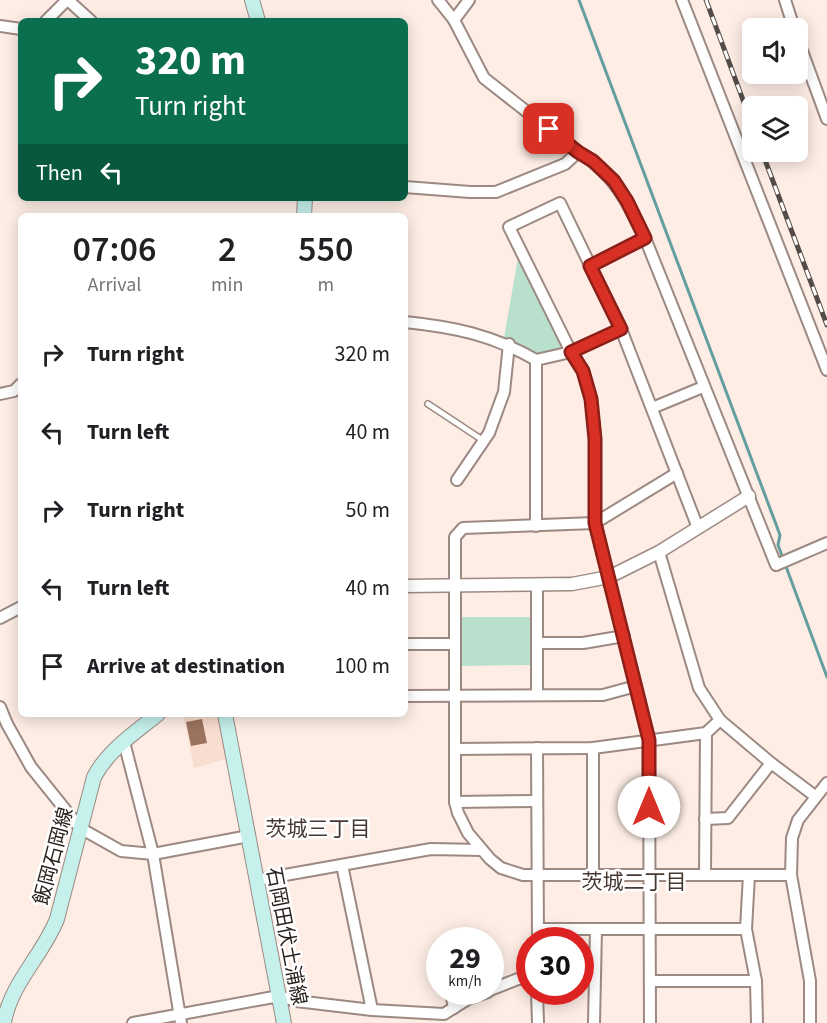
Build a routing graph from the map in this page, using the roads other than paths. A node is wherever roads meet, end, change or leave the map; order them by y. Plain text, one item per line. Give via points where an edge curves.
1 (68, 0) edge
2 (252, 0) edge
3 (438, 0) edge
4 (469, 0) edge
5 (682, 0) edge
6 (785, 0) edge
7 (49, 18) edge
8 (88, 18) edge
9 (257, 18) edge
10 (791, 18) edge
11 (454, 20) junction
12 (0, 26) edge
13 (18, 29) edge
14 (808, 67) edge
15 (827, 119) edge
16 (578, 152) junction
17 (408, 187) edge
18 (645, 238) junction
19 (590, 266) junction
20 (408, 322) edge
21 (621, 329) junction
22 (509, 345) junction
23 (571, 352) junction
24 (536, 360) junction
25 (827, 370) edge
26 (18, 387) edge
27 (704, 387) junction
28 (0, 394) edge
29 (428, 404) dead end
30 (652, 408) junction
31 (484, 441) junction
32 (677, 473) junction
33 (457, 480) dead end
34 (749, 496) junction
35 (595, 523) junction
36 (536, 526) junction
37 (699, 528) junction
38 (827, 543) edge
39 (659, 552) junction
40 (609, 577) junction
41 (537, 585) junction
42 (408, 586) edge
43 (454, 586) junction
44 (18, 609) edge
45 (0, 618) edge
46 (624, 636) junction
47 (537, 643) junction
48 (408, 644) edge
49 (454, 644) junction
50 (636, 686) junction
51 (537, 695) junction
52 (408, 696) edge
53 (454, 696) junction
54 (0, 707) edge
55 (154, 717) edge
56 (226, 717) edge
57 (720, 720) junction
58 (706, 733) junction
59 (649, 740) junction
60 (124, 742) junction
61 (537, 748) junction
62 (593, 748) junction
63 (455, 749) junction
64 (771, 763) junction
65 (827, 783) edge
66 (815, 796) junction
67 (537, 801) junction
68 (455, 802) junction
69 (705, 819) junction
70 (80, 828) junction
71 (249, 836) junction
72 (482, 850) junction
73 (153, 854) junction
74 (342, 865) junction
75 (537, 875) junction
76 (593, 875) junction
77 (649, 875) junction
78 (705, 875) junction
79 (748, 875) junction
80 (791, 875) junction
81 (257, 879) junction
82 (538, 927) edge
83 (596, 929) joint
84 (650, 929) junction
85 (746, 930) junction
86 (650, 981) junction
87 (756, 981) junction
88 (279, 996) junction
89 (464, 1005) edge
90 (537, 1005) edge
91 (372, 1010) junction
92 (447, 1015) edge
93 (180, 1018) edge
94 (4, 1023) edge
95 (133, 1023) edge
96 (284, 1023) edge
97 (538, 1023) edge
98 (594, 1023) edge
99 (650, 1023) edge
100 (757, 1023) edge
101 (810, 1023) edge

1 - 7 street
1 - 8 street
2 - 9 main road
3 - 11 street
4 - 11 street
5 - 25 street
6 - 10 street
11 - 16 street via 484,78
12 - 13 street
14 - 15 street
16 - 17 street via 565,164 496,192
16 - 18 street via 614,181
18 - 19 street
18 - 27 street
19 - 21 street
19 - 23 street via 560,203 509,227
20 - 22 street via 464,331
21 - 23 street
21 - 30 street
22 - 24 street
22 - 31 street via 504,392
23 - 24 street
23 - 35 street via 583,371 591,399
24 - 36 street
26 - 28 street
27 - 30 street
27 - 34 street
29 - 31 lane
30 - 32 street
31 - 33 street
32 - 35 street
32 - 37 street
34 - 37 street
34 - 38 street via 776,565
35 - 36 street
35 - 40 street
36 - 43 street via 463,528 455,537
37 - 39 street
39 - 40 street
39 - 57 street via 699,688
40 - 41 street
40 - 46 street
41 - 43 street
41 - 47 street
42 - 43 street
43 - 49 street
44 - 45 street
46 - 47 street via 583,644
46 - 50 street
47 - 51 street
48 - 49 street
49 - 53 street
50 - 51 street via 603,695
50 - 59 street
51 - 53 street
52 - 53 street
53 - 63 street
54 - 70 street via 30,767
55 - 60 main road, 飯岡石岡線
56 - 71 main road, 石岡田伏土浦線
57 - 58 street
57 - 64 street
58 - 59 street
58 - 69 street
59 - 62 street
59 - 77 street
60 - 70 main road, 飯岡石岡線 via 100,765
60 - 73 street
61 - 62 street
61 - 63 street
61 - 67 street
62 - 76 street
63 - 68 street
64 - 66 street
64 - 69 street via 728,818
65 - 66 street
66 - 80 street via 798,820 792,838
67 - 68 street
67 - 75 street
68 - 72 street via 462,822
69 - 78 street
70 - 73 street via 121,851
70 - 94 main road, 飯岡石岡線 via 50,937 18,987
71 - 73 street
71 - 81 main road, 石岡田伏土浦線
72 - 74 street via 431,849
72 - 75 street via 501,868
73 - 93 street
74 - 81 street
74 - 91 street
75 - 76 street
75 - 82 street
76 - 77 street
77 - 78 street
77 - 84 street
78 - 79 street
79 - 80 street
79 - 85 street
80 - 101 street via 810,981
81 - 88 main road, 石岡田伏土浦線
83 - 84 street
83 - 98 street
84 - 85 street
84 - 86 street
85 - 87 street
86 - 87 street
86 - 99 street
87 - 100 street
88 - 91 street
88 - 93 street
88 - 96 main road, 石岡田伏土浦線
89 - 92 street
90 - 97 street
91 - 92 street
93 - 95 street

